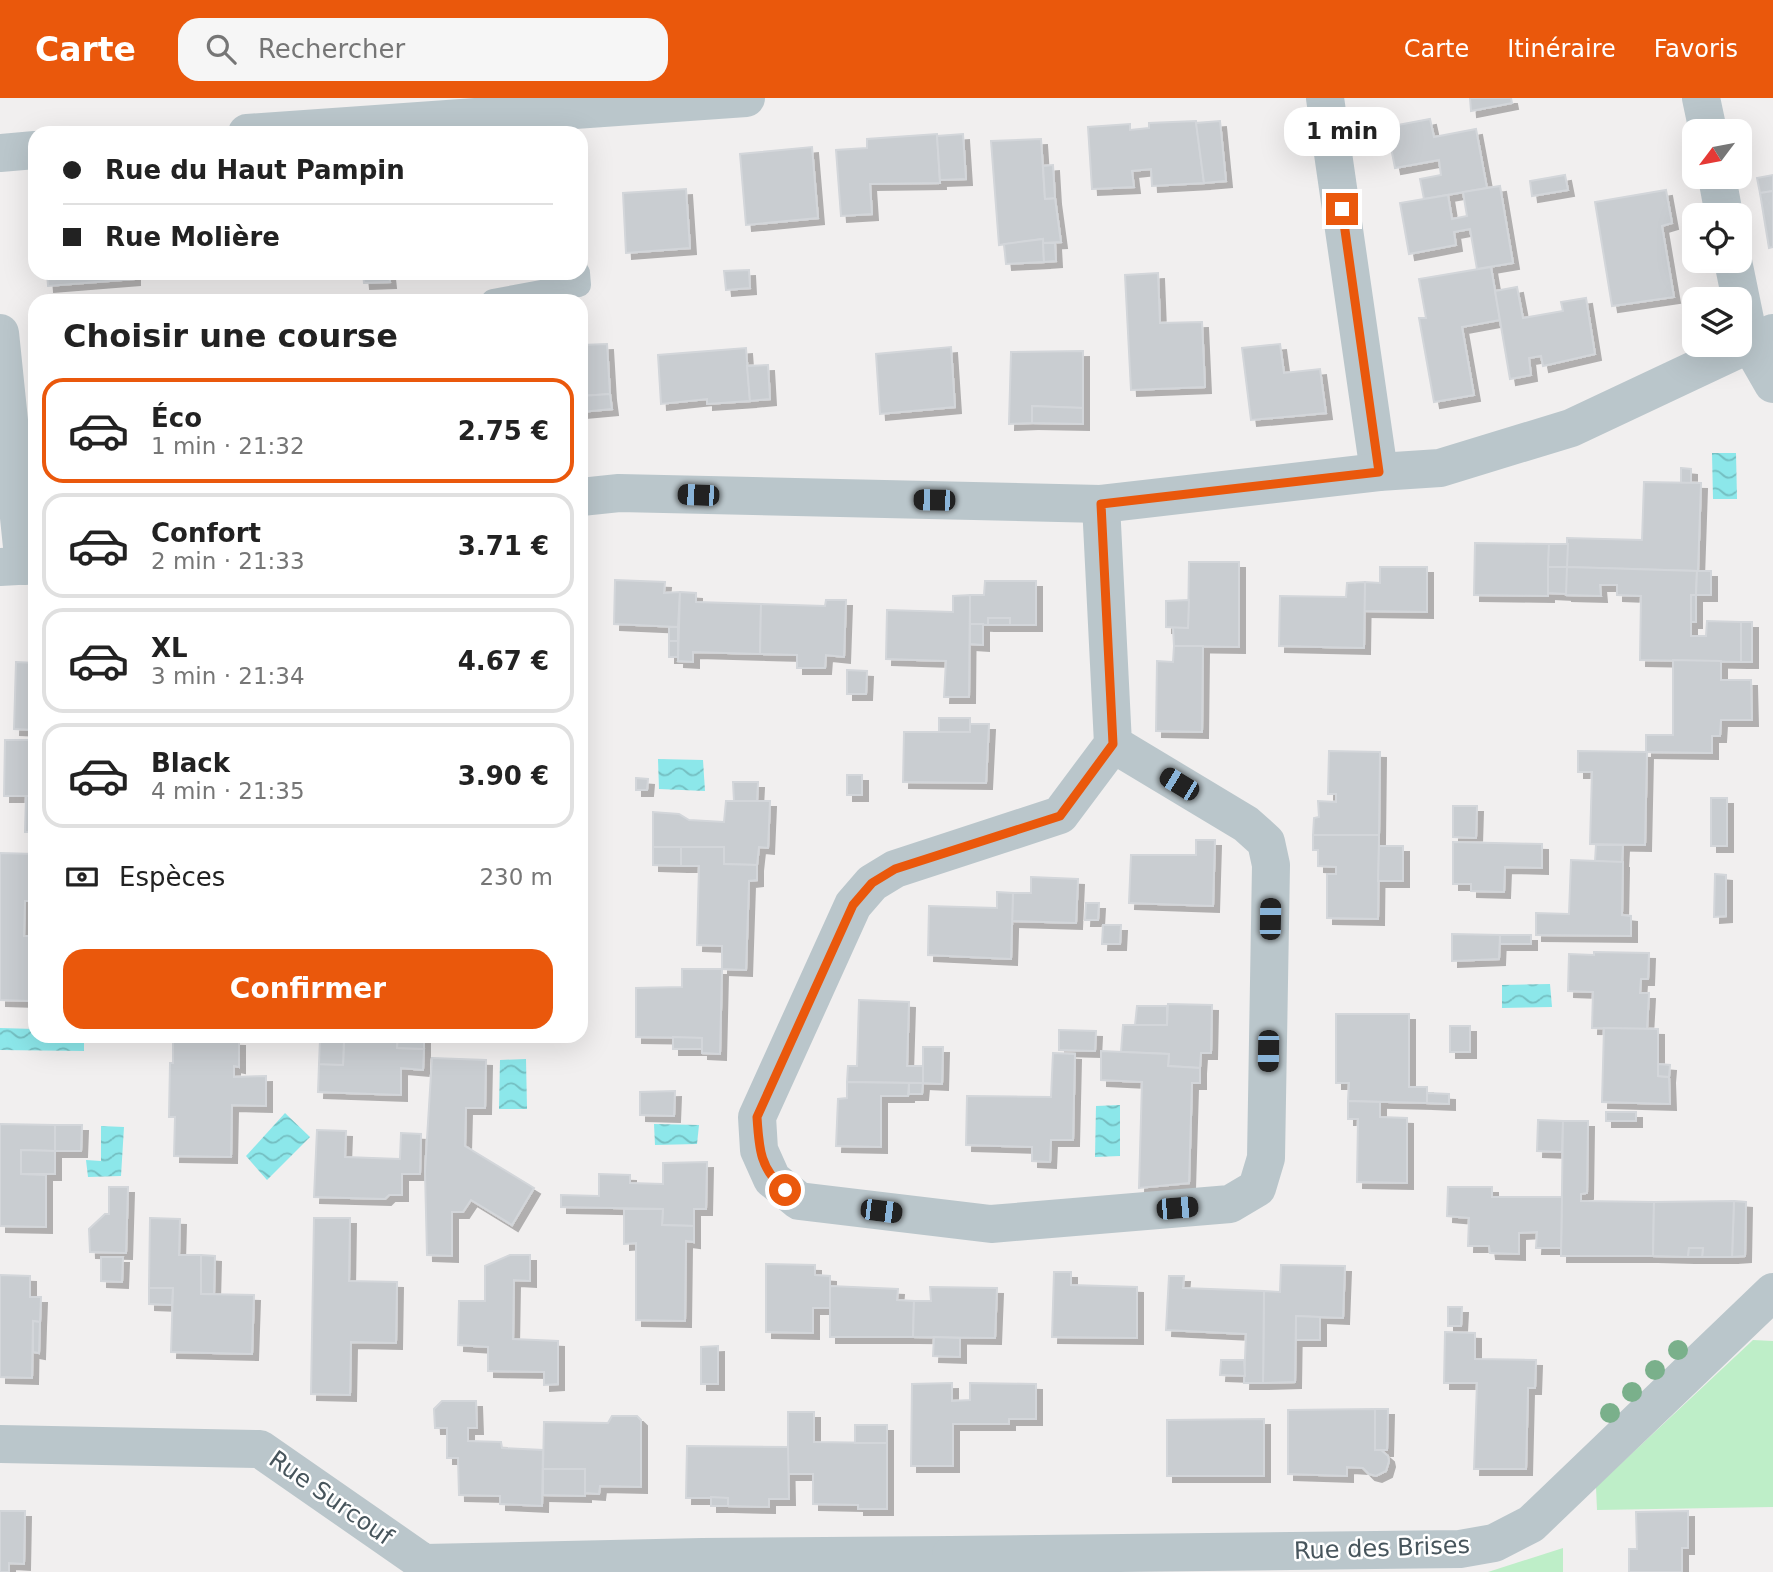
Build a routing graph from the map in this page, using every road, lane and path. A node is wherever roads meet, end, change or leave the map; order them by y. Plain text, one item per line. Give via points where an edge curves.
1 (746, 98) edge
2 (1325, 98) edge
3 (1701, 98) edge
4 (405, 109) edge
5 (1705, 119) edge
6 (571, 121) edge
7 (293, 126) edge
8 (28, 151) edge
9 (0, 153) edge
10 (1737, 273) edge
11 (579, 280) edge
12 (531, 294) edge
13 (0, 333) edge
14 (1761, 338) edge
15 (1773, 384) edge
16 (1379, 472) junction
17 (588, 496) edge
18 (1101, 504) junction
19 (20, 566) edge
20 (1113, 744) junction
21 (1773, 1292) edge
22 (0, 1444) edge
23 (951, 1564) edge

1 - 6 street
2 - 16 street
3 - 5 street
4 - 6 street
4 - 7 street
8 - 9 street
10 - 14 street
11 - 12 lane via 579,285
13 - 19 street
14 - 15 street
14 - 16 street via 1571,428 1440,468
16 - 18 street
17 - 18 street via 619,493
18 - 20 street
20 - 20 street via 1246,824 1266,842 1272,865 1266,1158 1257,1188 1230,1204 991,1224 799,1202 772,1179 759,1150 757,1117 853,905 872,883 895,869 1060,816
21 - 23 street, Rue des Brises via 1531,1524 1494,1543 1460,1549
22 - 23 street, Rue Surcouf via 260,1449 424,1563 702,1557

